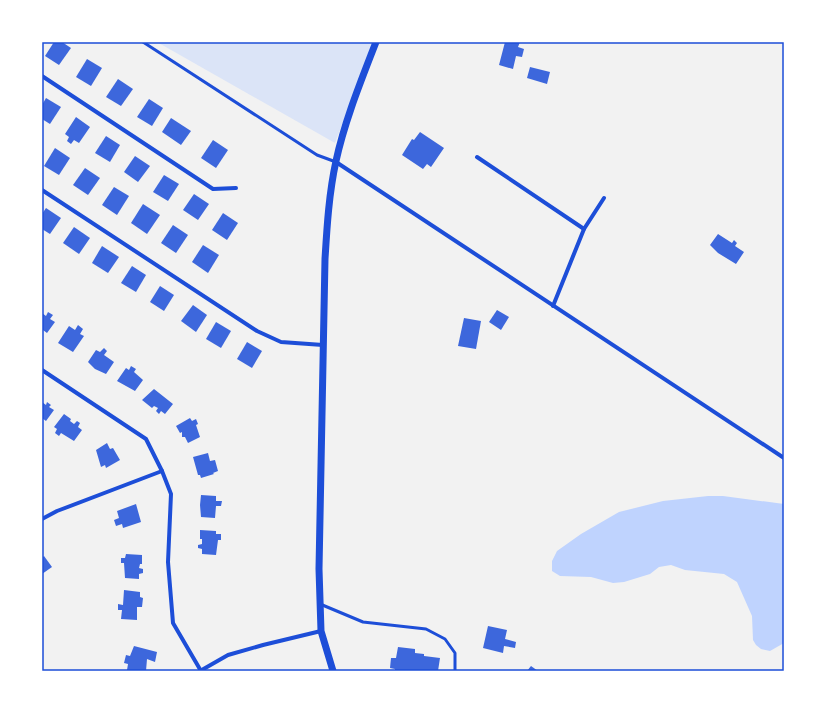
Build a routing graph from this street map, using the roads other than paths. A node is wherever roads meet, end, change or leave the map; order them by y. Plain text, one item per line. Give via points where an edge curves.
1 (143, 42) edge
2 (376, 42) edge
3 (42, 76) edge
4 (477, 157) dead end
5 (336, 162) junction
6 (236, 188) dead end
7 (42, 190) edge
8 (604, 198) dead end
9 (584, 229) junction
10 (553, 306) junction
11 (323, 345) junction
12 (42, 370) edge
13 (784, 458) edge
14 (162, 470) junction
15 (42, 519) edge
16 (320, 604) junction
17 (321, 632) junction
18 (201, 671) edge
19 (333, 671) edge
20 (455, 671) edge

1 - 5 lane via 317,155
2 - 5 street via 352,106
3 - 6 street via 213,189
4 - 9 street
5 - 10 street
5 - 11 street via 328,224
7 - 11 street via 257,331 281,342
8 - 9 street
9 - 10 street
10 - 13 street
11 - 16 street
12 - 14 street via 146,439
14 - 15 street
14 - 18 street via 171,494 168,562 173,623
16 - 17 street
16 - 20 lane via 363,622 426,629 445,639 455,653
17 - 18 street via 228,655
17 - 19 street

